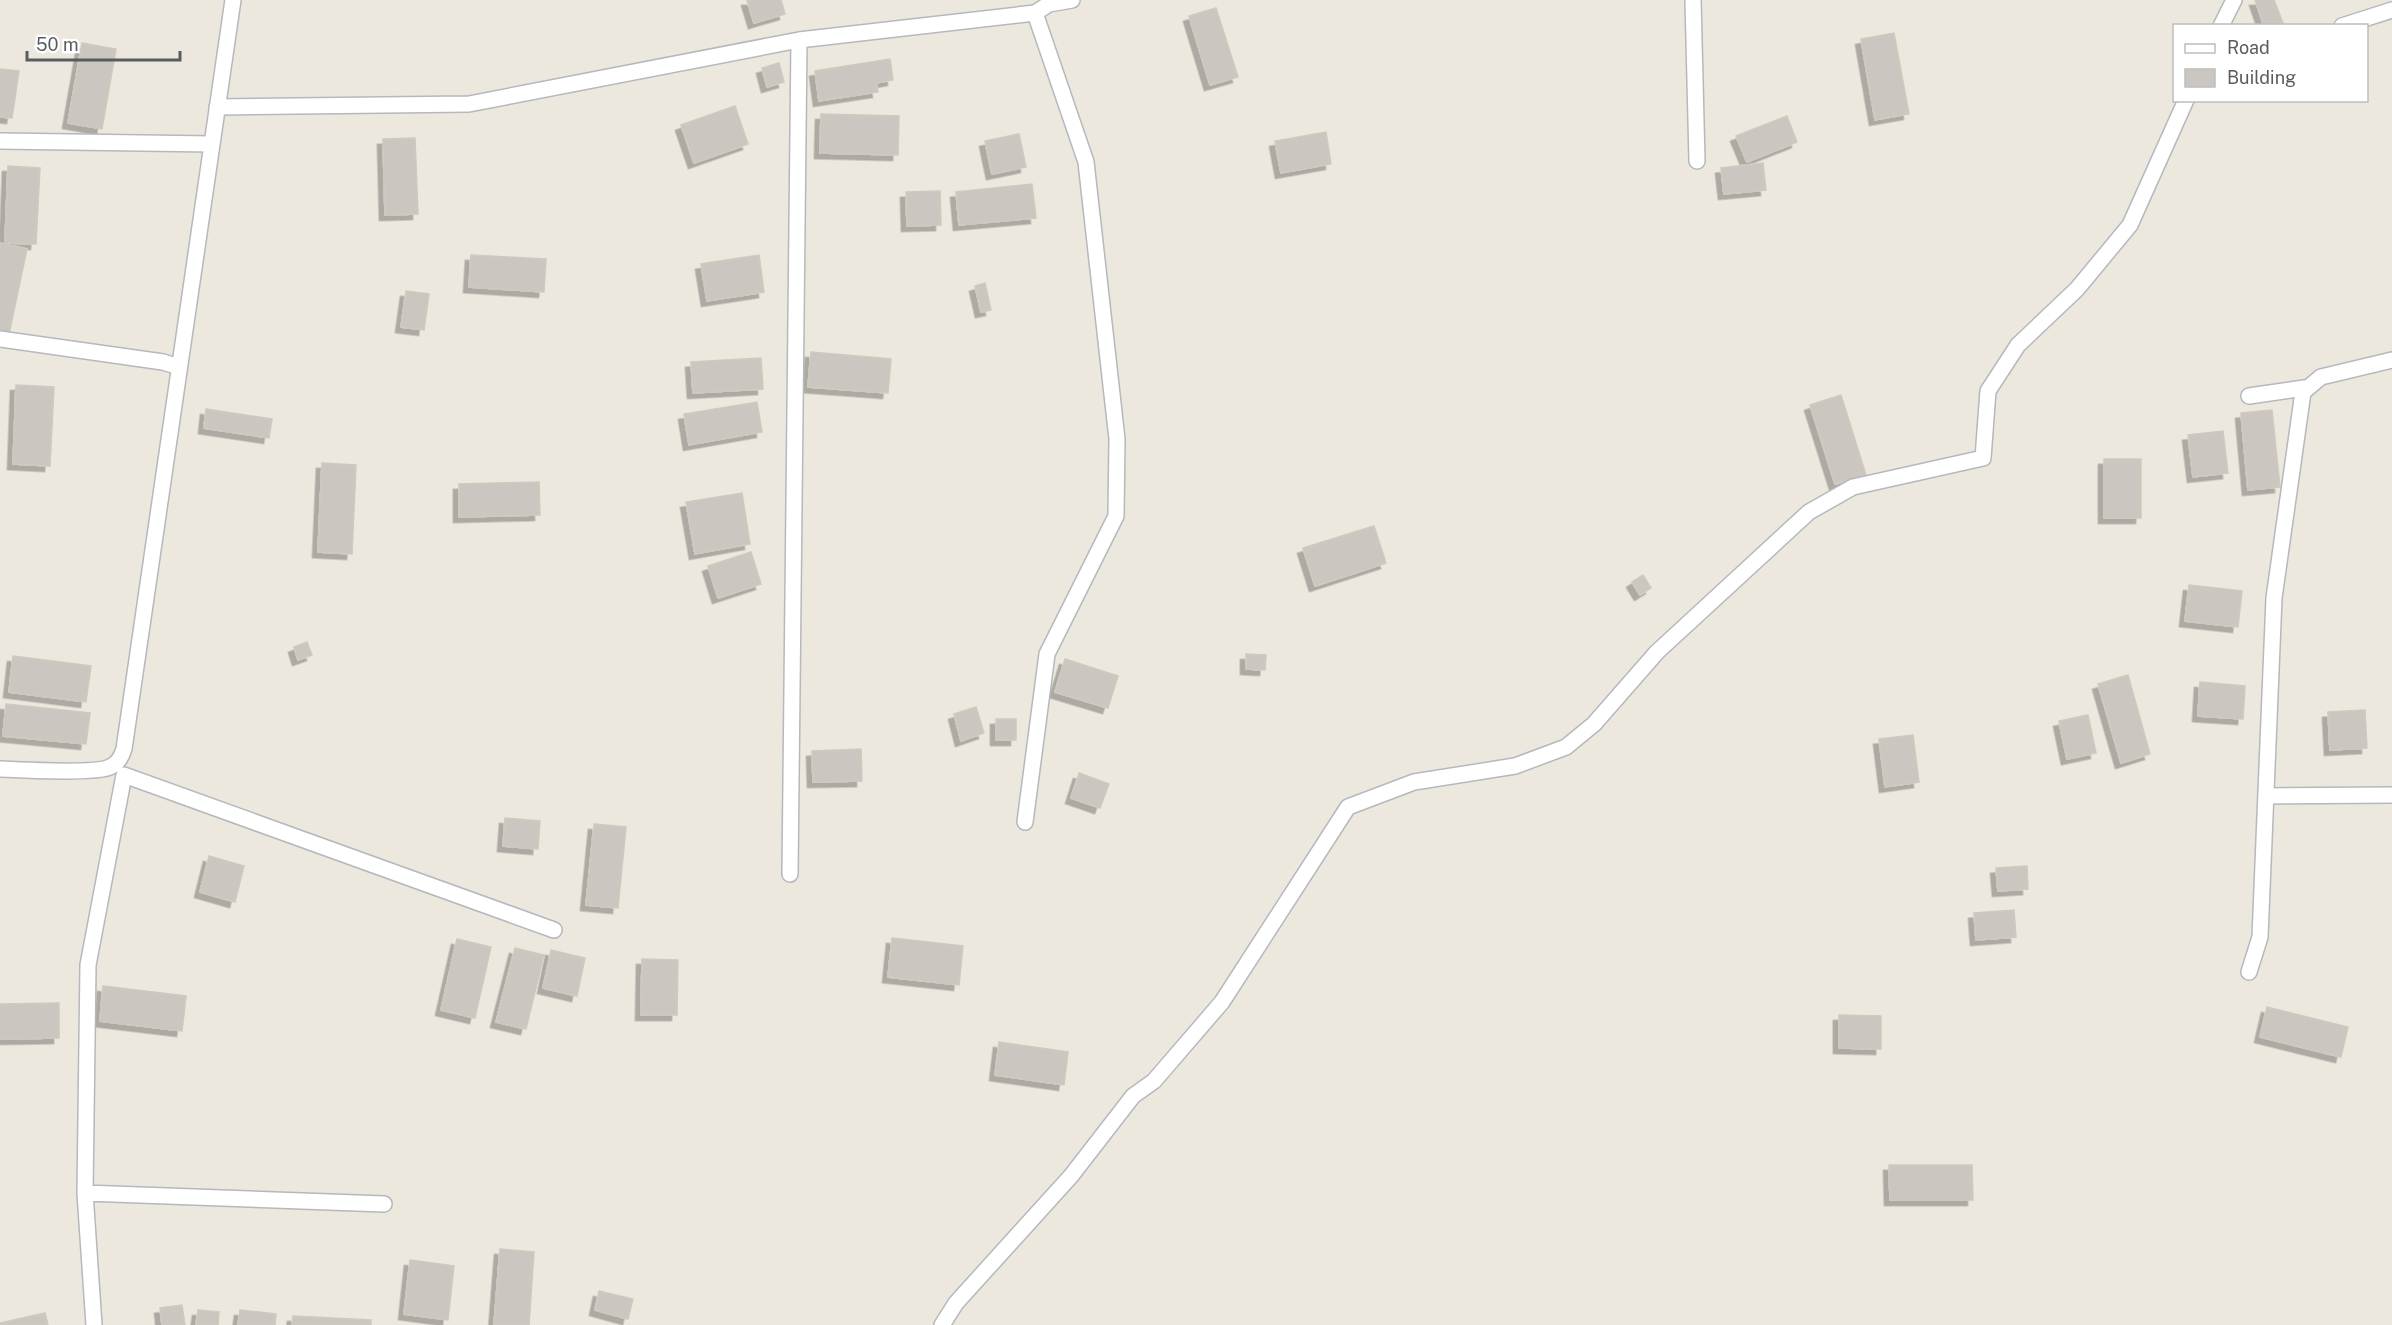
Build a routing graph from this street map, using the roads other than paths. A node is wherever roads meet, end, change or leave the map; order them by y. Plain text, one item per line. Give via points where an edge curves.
1 (232, 0) edge
2 (1072, 0) edge
3 (1692, 0) edge
4 (2234, 0) edge
5 (2392, 10) edge
6 (1035, 13) junction
7 (2222, 24) edge
8 (2348, 24) edge
9 (800, 40) junction
10 (2185, 102) edge
11 (217, 107) junction
12 (0, 141) edge
13 (212, 144) junction
14 (1697, 161) dead end
15 (0, 339) edge
16 (2392, 360) edge
17 (179, 367) junction
18 (2303, 392) junction
19 (2249, 396) dead end
20 (0, 769) edge
21 (2392, 795) edge
22 (2266, 796) junction
23 (1025, 822) dead end
24 (790, 874) dead end
25 (554, 930) dead end
26 (2249, 972) dead end
27 (86, 1194) junction
28 (384, 1204) dead end
29 (94, 1325) edge
30 (942, 1325) edge

1 - 11 street
2 - 6 street via 1049,4
3 - 14 street
4 - 7 street
5 - 8 street
6 - 9 street
6 - 23 street via 1086,162 1117,439 1116,516 1047,654
9 - 11 street via 469,104
9 - 24 street
10 - 30 street via 2130,225 2077,289 2018,345 1988,391 1983,458 1853,487 1809,512 1657,652 1594,724 1566,747 1515,766 1414,782 1348,807 1222,1002 1154,1081 1133,1096 1071,1176 956,1303
11 - 13 street
12 - 13 street
13 - 17 street
15 - 17 street
16 - 18 street via 2321,376
17 - 20 street via 121,760 108,768 88,770
18 - 19 street via 2304,387
18 - 22 street via 2274,598
21 - 22 street
22 - 26 street via 2260,937
25 - 27 street via 124,775 88,965
27 - 28 street
27 - 29 street

